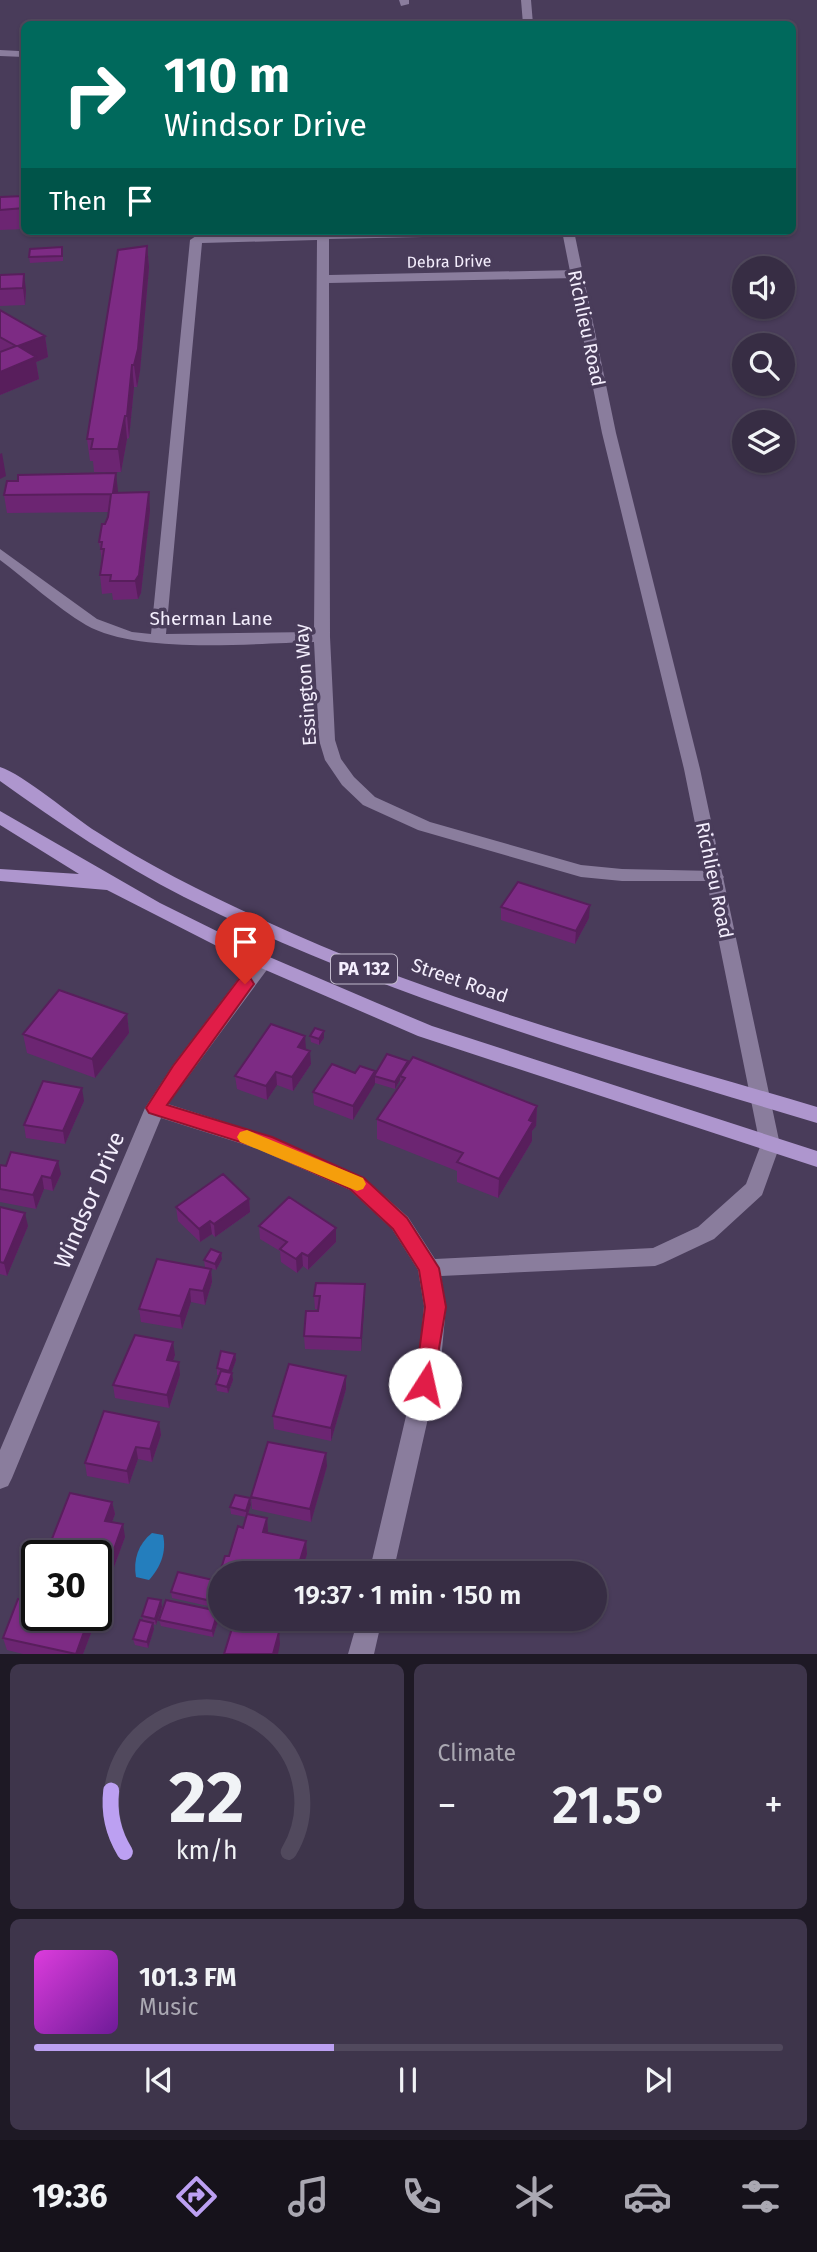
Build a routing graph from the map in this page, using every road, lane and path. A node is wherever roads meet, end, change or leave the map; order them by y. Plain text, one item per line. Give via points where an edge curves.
1 (526, 0) edge
2 (528, 21) edge
3 (0, 53) edge
4 (21, 54) edge
5 (356, 235) edge
6 (569, 235) edge
7 (323, 236) junction
8 (576, 274) junction
9 (323, 279) junction
10 (0, 554) edge
11 (322, 637) junction
12 (158, 639) junction
13 (0, 773) edge
14 (0, 817) edge
15 (0, 875) edge
16 (715, 877) junction
17 (127, 892) junction
18 (262, 962) junction
19 (759, 1097) junction
20 (155, 1108) junction
21 (817, 1115) edge
22 (770, 1145) junction
23 (817, 1160) edge
24 (429, 1268) junction
25 (0, 1478) edge
26 (384, 1561) edge
27 (367, 1631) edge
28 (361, 1654) edge

1 - 2 street
3 - 4 street
5 - 7 street
6 - 8 street, Richlieu Road
7 - 9 street, Essington Way
7 - 12 street via 196,240
8 - 9 street, Debra Drive
8 - 16 street, Richlieu Road
9 - 11 street, Essington Way
10 - 12 street, Sherman Lane via 92,622 129,636
11 - 12 street, Sherman Lane
11 - 16 street, Essington Way via 327,740 333,760 369,800 424,826 581,871
13 - 19 main road, Street Road / PA 132 via 132,861 301,945 537,1030
14 - 17 main road, PA 132 via 67,861
15 - 17 main road via 82,880
16 - 19 street, Richlieu Road
17 - 18 main road, PA 132
18 - 20 street, Windsor Drive
18 - 22 main road, PA 132 via 425,1031
19 - 21 main road, Street Road / PA 132
19 - 22 street, Richlieu Road
20 - 24 street via 265,1143 357,1184 400,1223
20 - 25 street, Windsor Drive
22 - 23 main road, PA 132
22 - 24 street via 755,1189 706,1233 655,1257
24 - 26 street via 436,1307 430,1361
27 - 28 street

